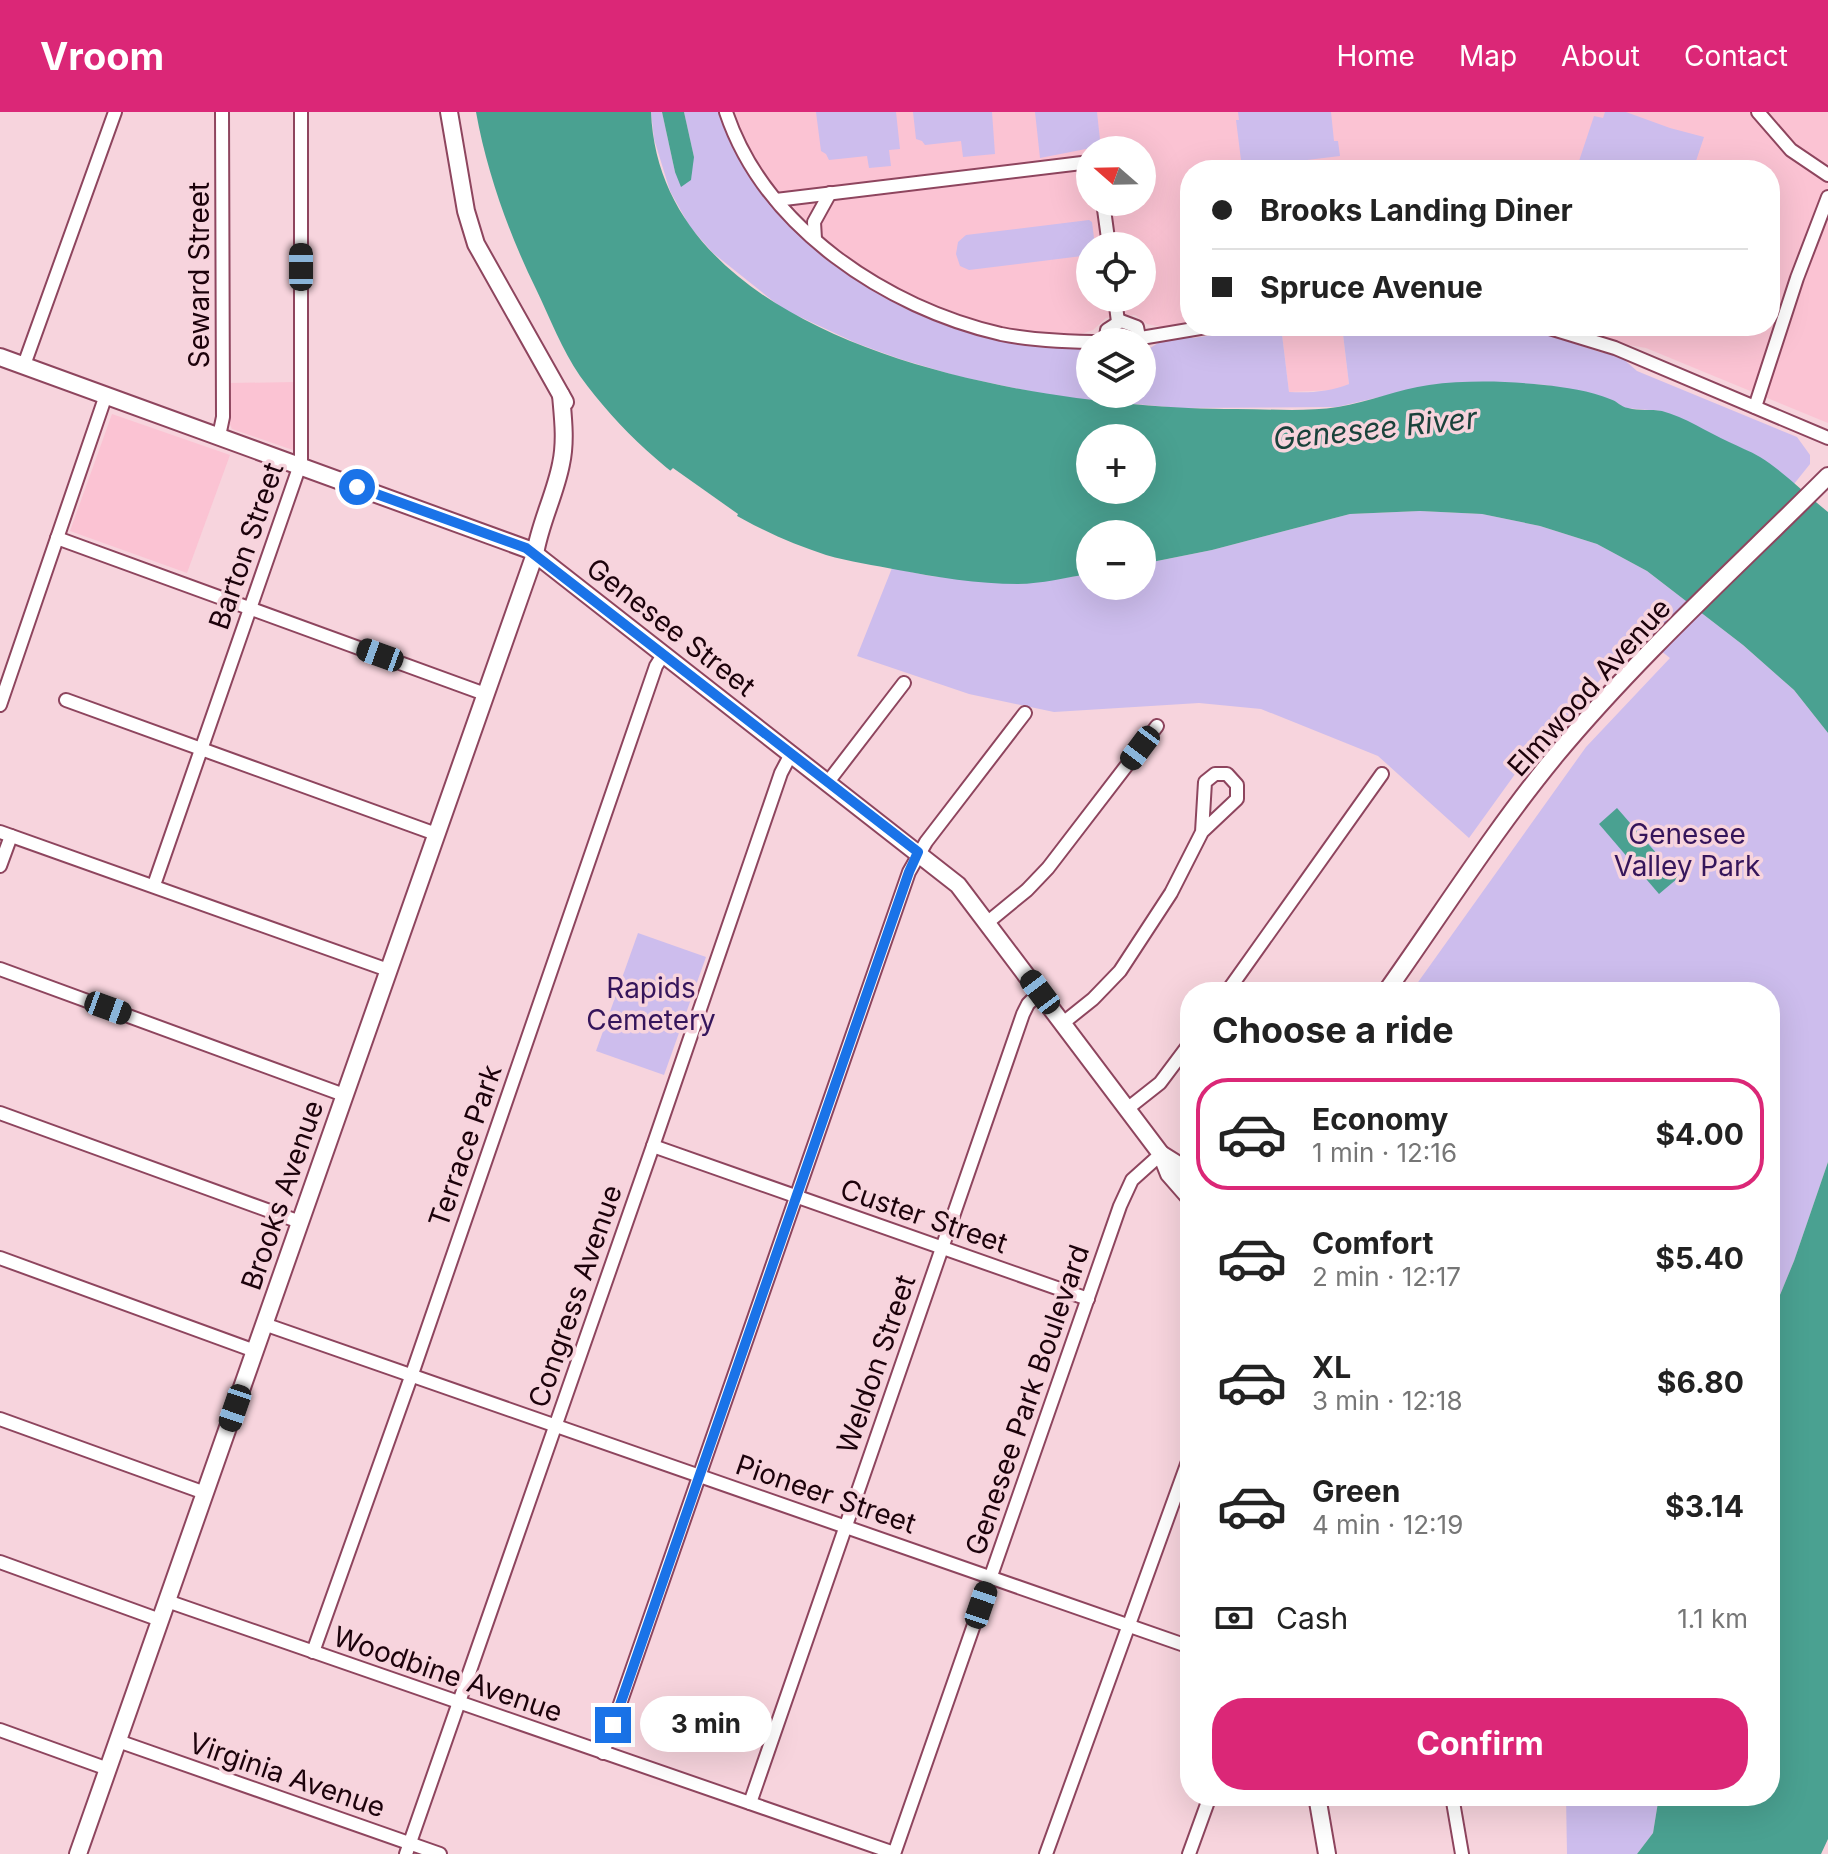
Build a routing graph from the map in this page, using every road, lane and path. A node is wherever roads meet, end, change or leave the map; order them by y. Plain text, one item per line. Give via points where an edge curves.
1 (115, 112) edge
2 (222, 112) edge
3 (301, 112) edge
4 (449, 112) edge
5 (726, 112) edge
6 (1758, 112) edge
7 (1076, 164) edge
8 (1828, 175) edge
9 (830, 193) junction
10 (1828, 197) edge
11 (776, 200) junction
12 (815, 239) junction
13 (1117, 312) edge
14 (1118, 322) junction
15 (1110, 328) edge
16 (1134, 328) edge
17 (1780, 329) edge
18 (1180, 332) edge
19 (1576, 336) edge
20 (1778, 336) edge
21 (1156, 337) edge
22 (1076, 341) edge
23 (0, 357) edge
24 (24, 365) junction
25 (106, 395) junction
26 (1755, 407) junction
27 (219, 436) junction
28 (1828, 438) edge
29 (300, 466) junction
30 (1828, 476) edge
31 (57, 538) junction
32 (535, 554) junction
33 (251, 607) junction
34 (663, 655) junction
35 (904, 683) dead end
36 (485, 694) junction
37 (66, 700) dead end
38 (0, 705) edge
39 (1025, 713) dead end
40 (1157, 726) dead end
41 (201, 750) junction
42 (791, 754) junction
43 (1382, 774) dead end
44 (828, 782) junction
45 (1202, 832) junction
46 (6, 834) edge
47 (436, 834) junction
48 (918, 852) junction
49 (0, 866) edge
50 (154, 885) junction
51 (988, 922) junction
52 (0, 969) edge
53 (388, 970) junction
54 (1234, 982) edge
55 (1393, 982) edge
56 (1040, 992) junction
57 (1063, 1023) junction
58 (1180, 1056) edge
59 (344, 1095) junction
60 (1127, 1109) junction
61 (0, 1113) edge
62 (653, 1146) junction
63 (1161, 1154) junction
64 (1180, 1167) edge
65 (1180, 1187) edge
66 (798, 1198) junction
67 (300, 1222) junction
68 (943, 1248) junction
69 (0, 1258) edge
70 (1088, 1299) junction
71 (264, 1324) junction
72 (255, 1351) junction
73 (412, 1374) junction
74 (0, 1419) edge
75 (555, 1425) junction
76 (700, 1476) junction
77 (1180, 1484) edge
78 (205, 1493) junction
79 (845, 1526) junction
80 (0, 1562) edge
81 (991, 1577) junction
82 (167, 1601) junction
83 (160, 1620) junction
84 (1129, 1624) junction
85 (1180, 1643) edge
86 (313, 1652) junction
87 (459, 1703) junction
88 (0, 1730) edge
89 (118, 1741) junction
90 (603, 1753) junction
91 (108, 1769) junction
92 (750, 1803) junction
93 (1206, 1806) edge
94 (1324, 1806) edge
95 (1454, 1806) edge
96 (408, 1849) edge
97 (78, 1854) edge
98 (440, 1854) edge
99 (894, 1854) edge
100 (1046, 1854) edge
101 (1189, 1854) edge
102 (1327, 1854) edge
103 (1462, 1854) edge

1 - 24 street
2 - 27 street, Seward Street
3 - 29 street, Barton Street
4 - 32 main road, Brooks Avenue via 476,244 561,395 563,457
5 - 11 street via 743,151
6 - 8 street via 1791,150
7 - 9 street
9 - 11 street
9 - 12 street via 814,222
10 - 17 street
11 - 12 street
12 - 22 street via 882,287 957,321 1022,338
13 - 14 street
14 - 15 street
14 - 16 street
18 - 21 street
19 - 26 street
20 - 26 street
23 - 24 main road, Genesee Street
24 - 25 main road, Genesee Street
25 - 27 main road, Genesee Street
25 - 31 street
26 - 28 street
27 - 29 main road, Genesee Street
29 - 32 main road, Genesee Street
29 - 33 street, Barton Street
30 - 55 main road, Elmwood Avenue via 1599,705 1547,766
31 - 33 street
31 - 38 street
32 - 34 main road, Genesee Street
32 - 36 main road, Brooks Avenue
33 - 36 street
33 - 41 street, Barton Street
34 - 42 main road, Genesee Street
34 - 73 street, Terrace Park
35 - 44 street
36 - 47 main road, Brooks Avenue
37 - 41 street
39 - 48 street
40 - 51 street via 1048,868
41 - 47 street
41 - 50 street, Barton Street
42 - 44 main road, Genesee Street
42 - 62 street, Congress Avenue
43 - 54 street
44 - 48 main road, Genesee Street
45 - 45 street via 1237,799 1237,785 1227,774 1215,774 1204,785
45 - 57 street via 1128,960
46 - 49 street
46 - 50 street
47 - 53 main road, Brooks Avenue
48 - 51 main road, Genesee Street via 958,885
48 - 66 street
50 - 53 street
51 - 56 main road, Genesee Street
52 - 59 street
53 - 59 main road, Brooks Avenue
56 - 57 main road, Genesee Street
56 - 68 street, Weldon Street via 1023,1014
57 - 60 main road, Genesee Street
58 - 60 street via 1160,1083
59 - 67 main road, Brooks Avenue
60 - 63 main road, Genesee Street
61 - 67 street
62 - 66 street, Custer Street
62 - 75 street, Congress Avenue
63 - 64 main road, Genesee Street
63 - 65 main road, Genesee Street
63 - 70 street, Genesee Park Boulevard via 1127,1189
66 - 68 street, Custer Street
66 - 76 street
67 - 71 main road, Brooks Avenue
68 - 70 street, Custer Street
68 - 79 street, Weldon Street
69 - 72 street
70 - 81 street, Genesee Park Boulevard
71 - 72 main road, Brooks Avenue
71 - 73 street, Pioneer Street
72 - 78 main road, Brooks Avenue
73 - 75 street, Pioneer Street
73 - 86 street, Terrace Park
74 - 78 street
75 - 76 street, Pioneer Street
75 - 87 street, Congress Avenue
76 - 79 street, Pioneer Street
76 - 90 street
77 - 84 street
78 - 82 main road, Brooks Avenue
79 - 81 street, Pioneer Street
79 - 92 street, Weldon Street
80 - 83 street
81 - 84 street, Pioneer Street
81 - 99 street, Genesee Park Boulevard
82 - 83 main road, Brooks Avenue
82 - 86 street, Woodbine Avenue
83 - 89 main road, Brooks Avenue
84 - 85 street, Pioneer Street
84 - 100 street
86 - 87 street, Woodbine Avenue
87 - 90 street, Woodbine Avenue
87 - 96 street, Congress Avenue
88 - 91 street
89 - 91 main road, Brooks Avenue
89 - 96 street, Virginia Avenue
90 - 92 street, Woodbine Avenue
91 - 97 main road, Brooks Avenue
92 - 99 street, Woodbine Avenue
93 - 101 street
94 - 102 main road
95 - 103 street
96 - 98 street, Virginia Avenue

